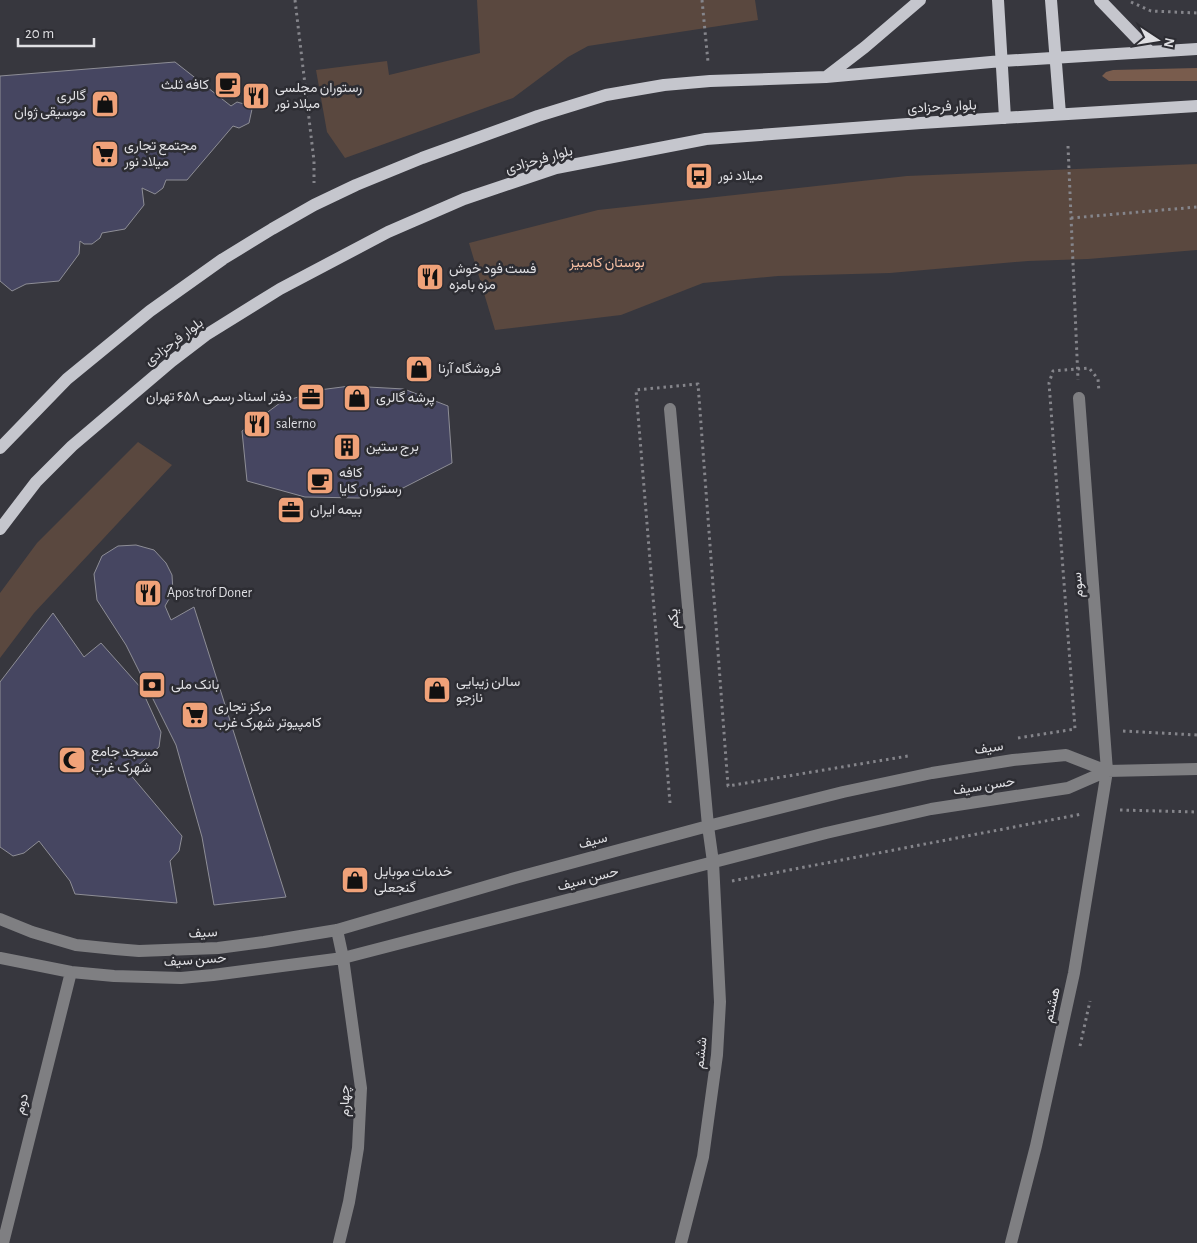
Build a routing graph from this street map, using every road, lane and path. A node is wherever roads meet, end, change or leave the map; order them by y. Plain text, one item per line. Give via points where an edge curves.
1 (295, 0) edge
2 (702, 0) edge
3 (920, 0) edge
4 (998, 0) edge
5 (1051, 0) edge
6 (1100, 0) edge
7 (1126, 0) edge
8 (1197, 13) edge
9 (1197, 49) edge
10 (1150, 52) junction
11 (1056, 57) junction
12 (1002, 61) junction
13 (826, 78) junction
14 (710, 81) junction
15 (1197, 106) edge
16 (1060, 114) junction
17 (1005, 118) junction
18 (1068, 146) dead end
19 (314, 205) junction
20 (1197, 207) edge
21 (1071, 218) junction
22 (1079, 398) joint
23 (670, 408) dead end
24 (0, 448) edge
25 (0, 529) edge
26 (1075, 728) dead end
27 (1018, 738) dead end
28 (912, 756) dead end
29 (1197, 769) edge
30 (1107, 770) junction
31 (728, 786) dead end
32 (1114, 810) dead end
33 (1197, 812) edge
34 (1084, 813) dead end
35 (708, 826) junction
36 (713, 862) junction
37 (729, 882) dead end
38 (0, 919) edge
39 (337, 930) junction
40 (0, 958) edge
41 (343, 958) junction
42 (71, 972) junction
43 (2, 1243) edge
44 (339, 1243) edge
45 (680, 1243) edge
46 (1011, 1243) edge

1 - 19 path via 314,161
2 - 14 path
3 - 13 main road
4 - 12 main road
5 - 11 main road
6 - 10 main road
7 - 8 path via 1151,11
9 - 10 main road
10 - 11 main road
11 - 12 main road
11 - 16 main road
12 - 13 main road
12 - 17 main road
13 - 14 main road
14 - 19 main road via 606,95 490,132
15 - 16 main road, بلوار فرحزادی
16 - 17 main road, بلوار فرحزادی
17 - 25 main road, بلوار فرحزادی via 706,139 556,168 464,199 388,232 280,289 206,335 72,446 36,482
18 - 21 path
19 - 24 main road via 223,259 150,311 67,378
20 - 21 path
21 - 22 path
22 - 30 street, سوم
23 - 35 street, یکم
26 - 27 path
28 - 31 path
29 - 30 street, سیف
30 - 35 street, سیف via 1066,755 1013,760 843,792
30 - 36 street, حسن سیف via 1068,788 931,809
30 - 46 street, هشتم via 1074,974
32 - 33 path
34 - 37 path
35 - 36 street, یکم
35 - 39 street, سیف
36 - 41 street, حسن سیف
36 - 45 street, ششم via 720,1002 717,1055 703,1156
38 - 39 street, سیف via 76,945 139,951 218,948
39 - 41 street, چهارم
40 - 42 street
41 - 42 street, حسن سیف via 181,978
41 - 44 street, چهارم via 361,1088 358,1148
42 - 43 street, دوم

